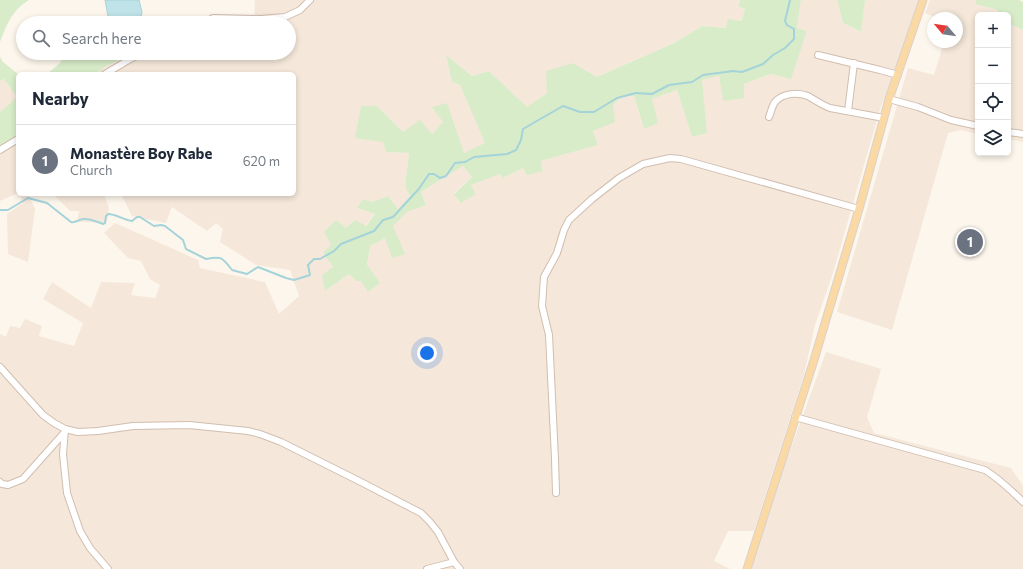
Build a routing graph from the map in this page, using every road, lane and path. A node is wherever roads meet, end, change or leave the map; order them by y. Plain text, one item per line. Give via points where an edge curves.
1 (310, 0) edge
2 (923, 0) edge
3 (287, 16) edge
4 (818, 55) dead end
5 (129, 60) edge
6 (854, 64) junction
7 (108, 72) edge
8 (898, 75) junction
9 (890, 99) junction
10 (848, 111) junction
11 (769, 117) dead end
12 (884, 118) junction
13 (975, 125) edge
14 (1011, 132) edge
15 (1023, 134) edge
16 (16, 140) edge
17 (0, 150) edge
18 (859, 209) junction
19 (0, 367) edge
20 (795, 417) junction
21 (64, 431) junction
22 (0, 482) edge
23 (556, 494) dead end
24 (1023, 502) edge
25 (454, 562) junction
26 (108, 569) edge
27 (427, 569) edge
28 (460, 569) edge
29 (747, 569) edge

1 - 3 street via 300,10
2 - 8 main road
4 - 6 street
5 - 7 street
6 - 8 street
6 - 10 street
8 - 9 main road
9 - 12 main road
9 - 13 street via 951,120
10 - 11 street via 825,106 806,96 793,94 775,102
10 - 12 street
12 - 18 main road
14 - 15 street
16 - 17 street
18 - 20 main road
18 - 23 street via 670,158 643,164 619,178 569,220 557,253 544,277 542,306 549,335
19 - 21 street via 43,415
20 - 24 street via 984,470
20 - 29 main road
21 - 22 street via 23,479 8,485
21 - 25 street via 189,425 260,434 281,442 421,513 438,532
21 - 26 street via 63,454 67,493 80,531 90,548
25 - 27 street
25 - 28 street

